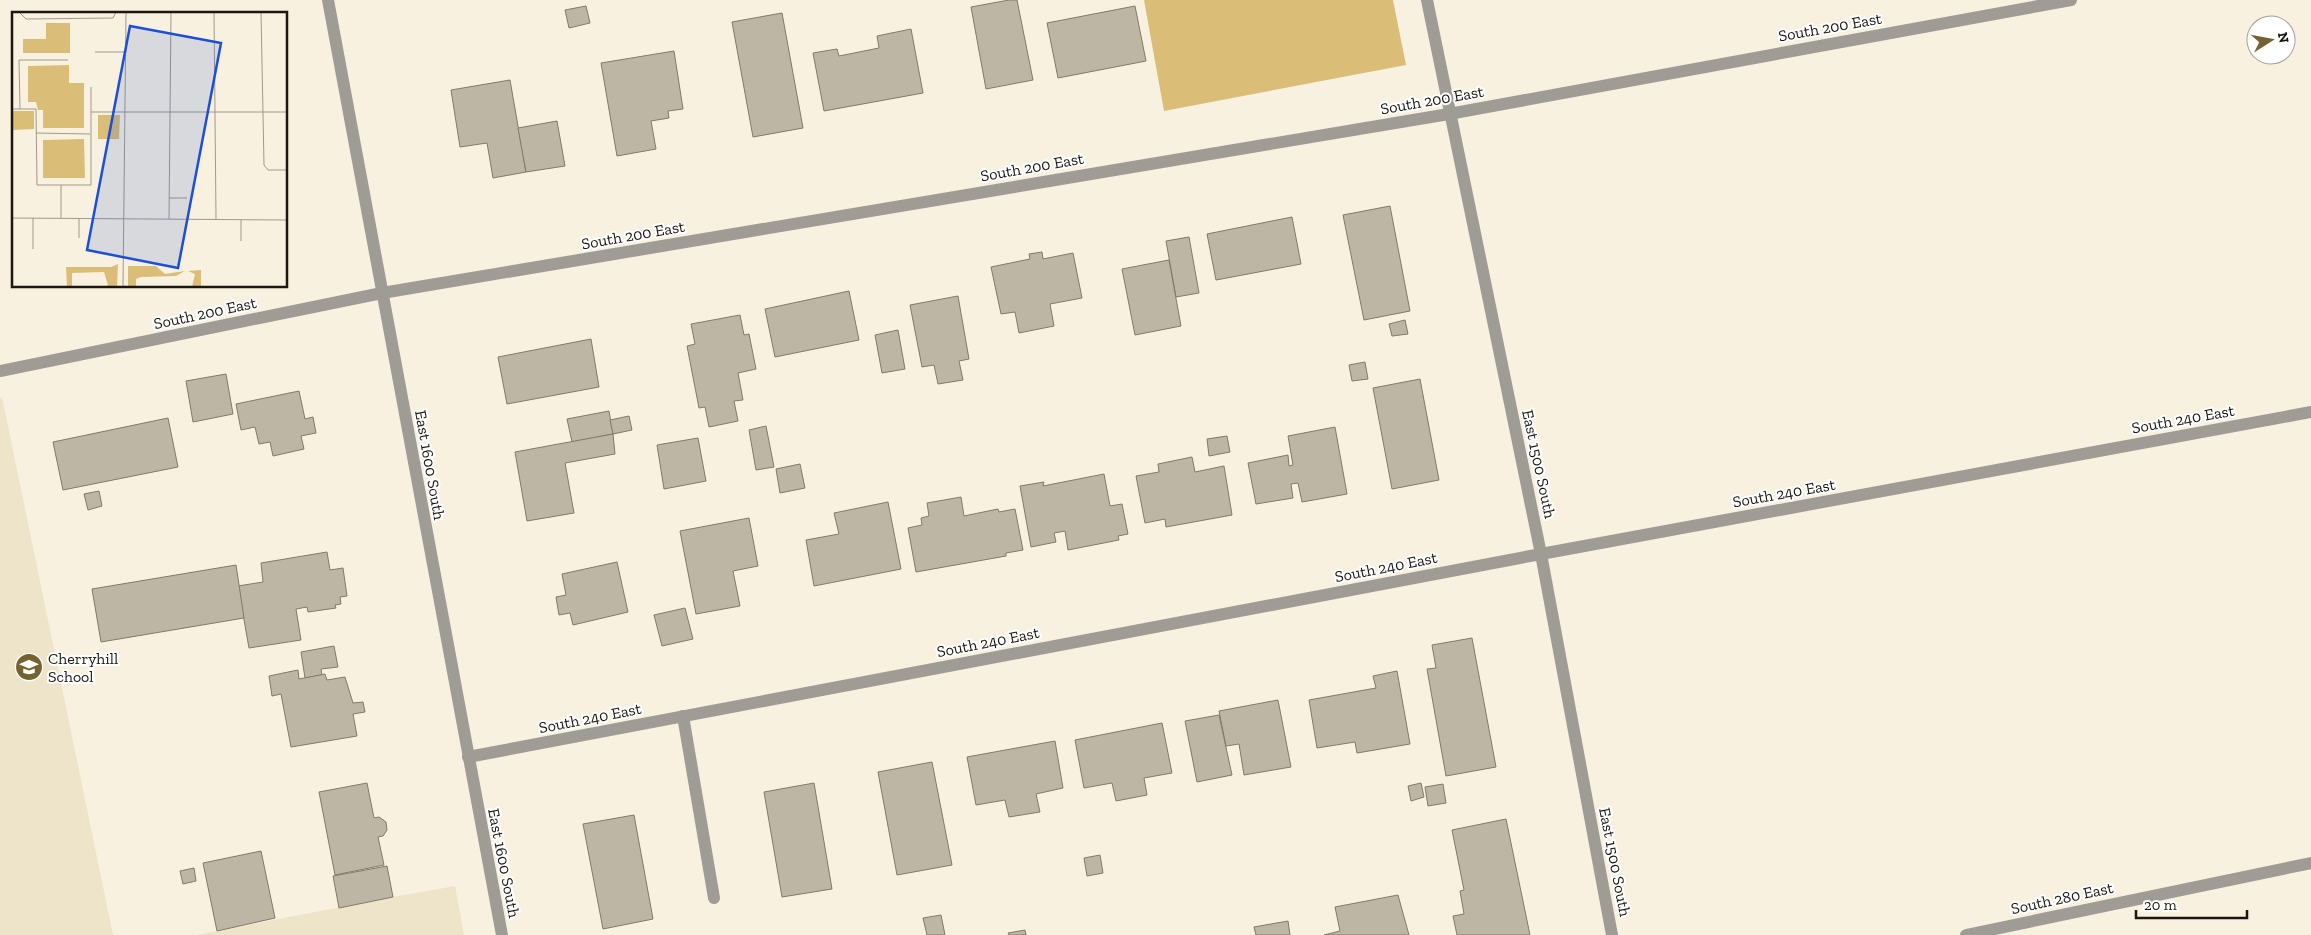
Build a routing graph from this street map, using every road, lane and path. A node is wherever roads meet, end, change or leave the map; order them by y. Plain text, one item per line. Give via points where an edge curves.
1 (328, 0) edge
2 (1427, 0) edge
3 (2071, 0) edge
4 (2037, 3) edge
5 (1449, 114) junction
6 (382, 293) junction
7 (0, 372) edge
8 (2311, 412) edge
9 (1541, 554) junction
10 (683, 716) junction
11 (468, 757) junction
12 (2311, 863) edge
13 (714, 898) dead end
14 (502, 935) edge
15 (1612, 935) edge
16 (1966, 935) edge

1 - 6 street, East 1600 South
2 - 5 street, East 1500 South
3 - 4 street, South 200 East
4 - 5 street, South 200 East
5 - 6 street, South 200 East
5 - 9 street, East 1500 South
6 - 7 street, South 200 East
6 - 11 street, East 1600 South
8 - 9 street, South 240 East
9 - 10 street, South 240 East
9 - 15 street, East 1500 South
10 - 11 street, South 240 East
10 - 13 street
11 - 14 street, East 1600 South
12 - 16 street, South 280 East

